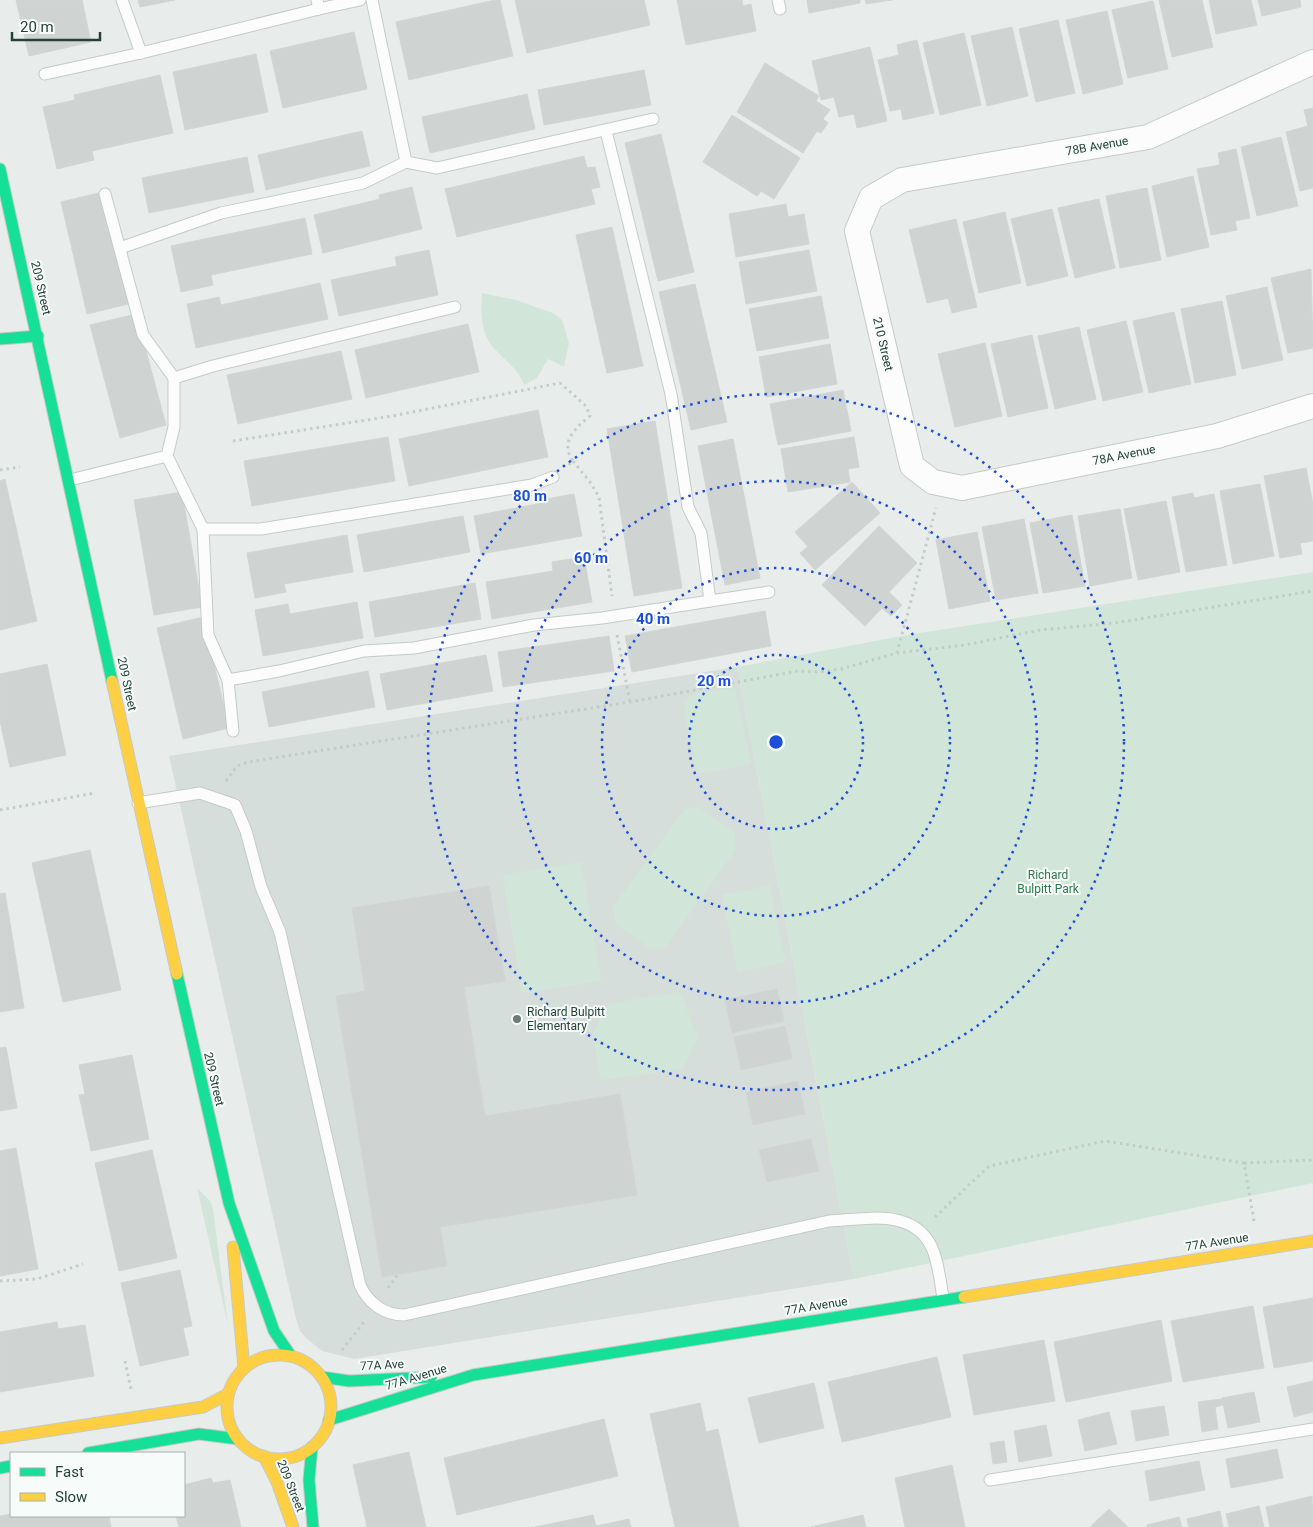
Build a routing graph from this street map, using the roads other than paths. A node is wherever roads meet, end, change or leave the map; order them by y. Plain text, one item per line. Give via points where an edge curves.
1 (122, 0) edge
2 (360, 0) edge
3 (372, 0) edge
4 (318, 4) edge
5 (141, 53) junction
6 (1313, 62) edge
7 (45, 74) dead end
8 (653, 119) dead end
9 (606, 131) junction
10 (406, 162) junction
11 (0, 169) edge
12 (106, 194) dead end
13 (871, 198) joint
14 (120, 248) junction
15 (455, 307) dead end
16 (38, 336) junction
17 (0, 339) edge
18 (174, 378) junction
19 (1313, 406) edge
20 (166, 456) junction
21 (553, 477) road end
22 (70, 480) junction
23 (936, 483) joint
24 (203, 529) junction
25 (769, 592) dead end
26 (710, 600) junction
27 (228, 680) junction
28 (233, 732) dead end
29 (138, 803) junction
30 (229, 1203) junction
31 (1313, 1241) edge
32 (943, 1299) junction
33 (291, 1356) junction
34 (244, 1368) junction
35 (473, 1375) junction
36 (322, 1377) junction
37 (228, 1394) junction
38 (330, 1420) junction
39 (1313, 1429) edge
40 (0, 1438) edge
41 (238, 1439) junction
42 (312, 1447) junction
43 (94, 1452) edge
44 (264, 1456) junction
45 (990, 1480) dead end
46 (293, 1527) edge
47 (314, 1527) edge

1 - 5 lane
2 - 4 lane
3 - 10 lane
4 - 5 lane
5 - 7 lane
6 - 13 street, 78B Avenue via 1148,136 902,180
8 - 9 lane
9 - 10 lane via 437,168
9 - 26 lane via 671,394 688,507 701,533
10 - 14 lane via 363,183 221,212
11 - 16 street, 209 Street
12 - 14 lane
13 - 23 street, 210 Street via 857,231 912,466
14 - 18 lane via 143,335
15 - 18 lane
16 - 17 street
16 - 22 street, 209 Street
18 - 20 lane via 174,427
19 - 23 street, 78A Avenue via 1217,436 962,488
20 - 22 lane
20 - 24 lane
21 - 24 lane via 532,485 260,529
22 - 29 street, 209 Street
24 - 27 lane via 208,636
25 - 26 lane
26 - 27 lane via 534,625 414,648 364,651
27 - 28 lane
29 - 30 street, 209 Street
29 - 32 lane via 200,793 234,805 246,831 261,887 280,932 360,1285 369,1300 386,1312 404,1316 829,1221 885,1218 910,1224 926,1239 934,1252
30 - 33 street, 209 Street via 274,1331
30 - 34 street, 209 Street
31 - 32 street, 77A Avenue
32 - 35 street, 77A Avenue
33 - 34 street via 274,1355 258,1359
33 - 36 street via 303,1360
34 - 37 street
35 - 36 street, 77A Ave via 349,1381
35 - 38 street, 77A Avenue
36 - 38 street via 329,1390
37 - 40 street via 203,1407
37 - 41 street via 230,1425
38 - 42 street
39 - 45 lane
41 - 43 street via 199,1434
41 - 44 street
42 - 44 street via 297,1456
42 - 47 street, 209 Street via 309,1480
44 - 46 street, 209 Street

